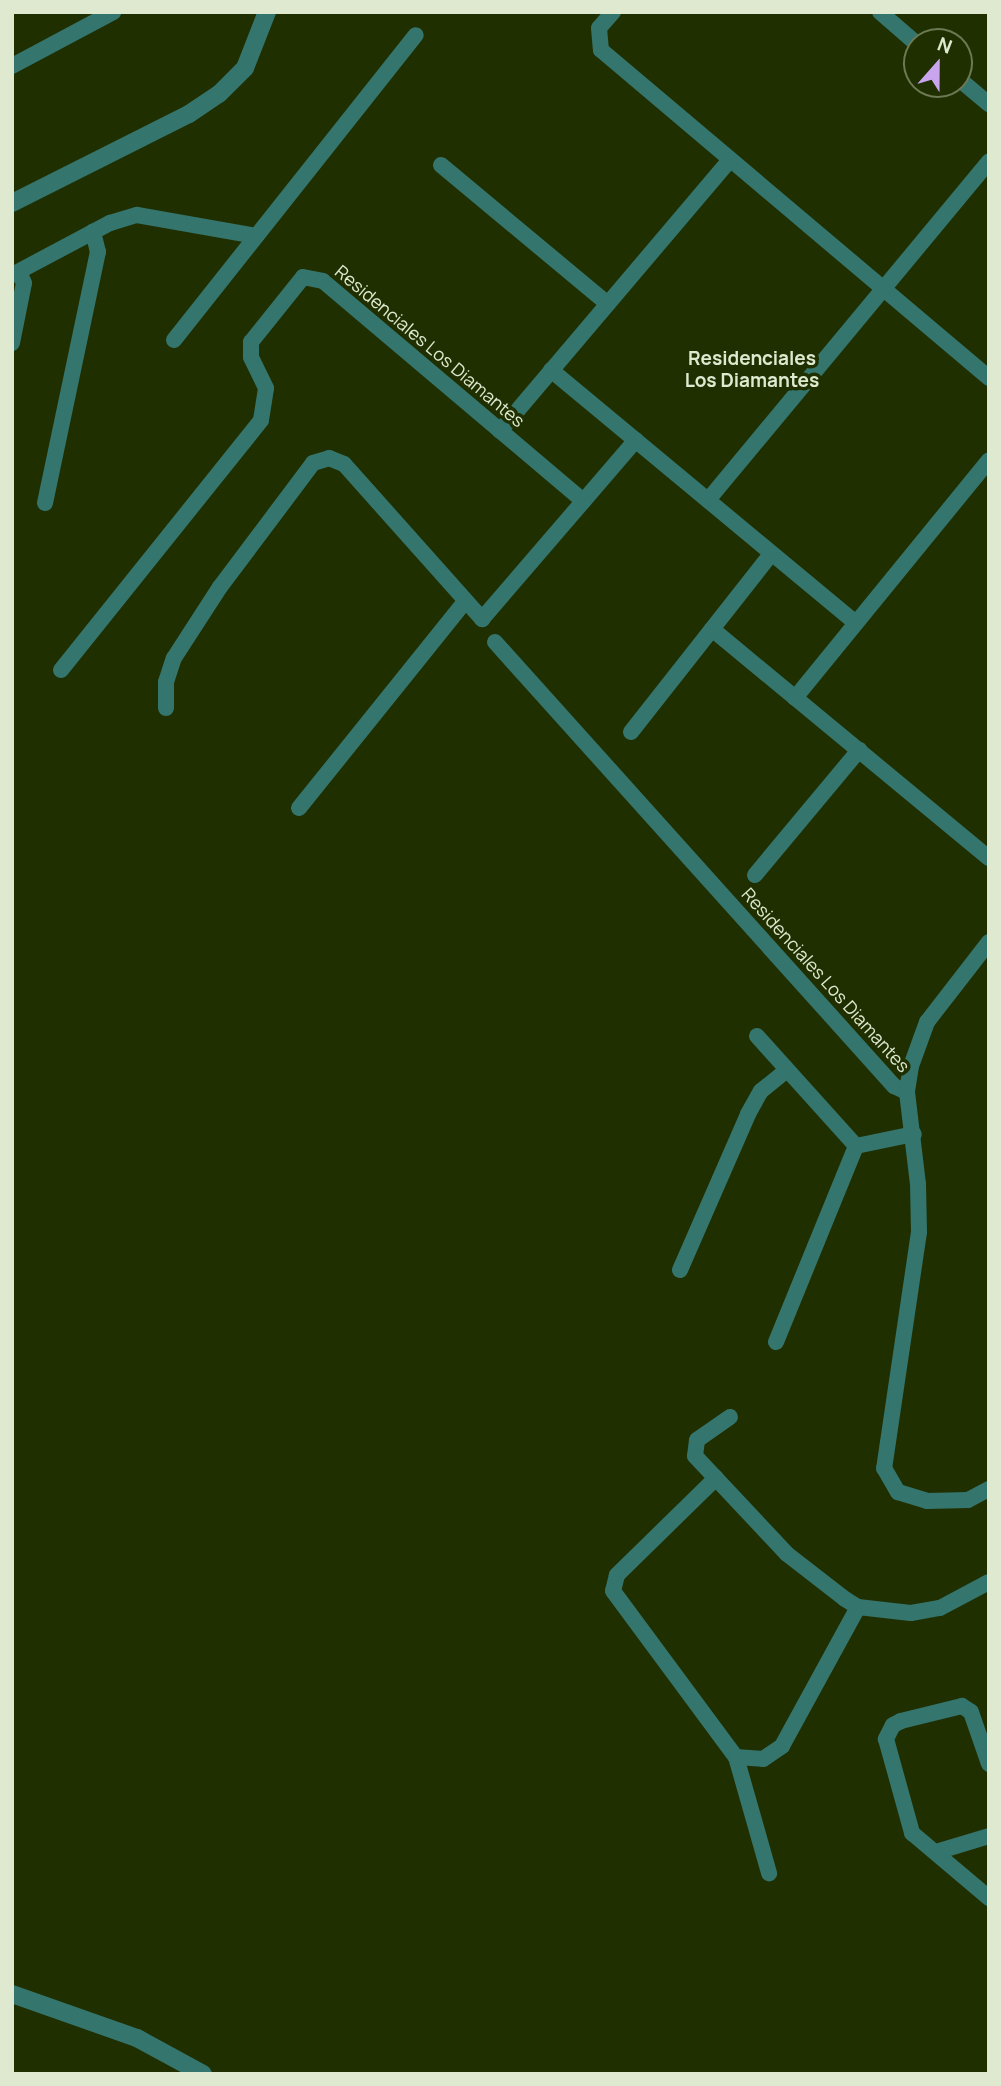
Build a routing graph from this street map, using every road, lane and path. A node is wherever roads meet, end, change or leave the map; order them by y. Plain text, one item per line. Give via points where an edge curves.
1 (113, 12) edge
2 (267, 12) edge
3 (613, 12) edge
4 (880, 12) edge
5 (903, 32) edge
6 (416, 35) dead end
7 (12, 66) edge
8 (973, 91) edge
9 (989, 104) edge
10 (730, 160) junction
11 (989, 161) edge
12 (441, 165) dead end
13 (12, 203) edge
14 (93, 232) junction
15 (256, 236) junction
16 (15, 273) edge
17 (883, 289) junction
18 (608, 304) junction
19 (174, 340) dead end
20 (12, 343) edge
21 (551, 370) junction
22 (989, 378) edge
23 (500, 431) junction
24 (636, 440) junction
25 (989, 460) edge
26 (708, 500) junction
27 (583, 501) junction
28 (45, 503) dead end
29 (771, 554) junction
30 (464, 603) junction
31 (854, 622) junction
32 (712, 629) junction
33 (495, 642) dead end
34 (61, 670) dead end
35 (795, 698) junction
36 (166, 708) dead end
37 (631, 732) dead end
38 (859, 750) junction
39 (299, 808) dead end
40 (989, 858) edge
41 (755, 875) dead end
42 (989, 942) edge
43 (757, 1036) dead end
44 (786, 1071) junction
45 (907, 1092) junction
46 (914, 1135) junction
47 (856, 1146) junction
48 (680, 1270) dead end
49 (776, 1342) dead end
50 (730, 1417) dead end
51 (716, 1478) junction
52 (989, 1489) edge
53 (989, 1582) edge
54 (858, 1608) junction
55 (736, 1757) junction
56 (989, 1764) edge
57 (989, 1836) edge
58 (936, 1852) junction
59 (769, 1873) dead end
60 (989, 1898) edge
61 (12, 1994) edge
62 (203, 2074) edge

1 - 7 street
2 - 13 street via 245,68 219,94 189,114
3 - 10 street via 599,28 601,50
4 - 5 street
6 - 15 street
8 - 9 street
10 - 17 street
10 - 18 street
11 - 17 street
12 - 18 street
14 - 15 street via 137,215
14 - 16 street
14 - 28 street via 98,252
15 - 19 street
16 - 20 street via 24,283
17 - 22 street
17 - 26 street
18 - 21 street
21 - 23 street
21 - 24 street
23 - 27 street, Residenciales Los Diamantes
23 - 34 street, Residenciales Los Diamantes via 312,276 300,278 251,342 251,357 266,388 264,410 255,429
24 - 26 street
24 - 27 street
25 - 31 street
26 - 29 street
27 - 30 street via 484,617 479,618
29 - 31 street
29 - 32 street
30 - 36 street via 344,464 329,458 309,466 200,616 168,672
30 - 39 street
31 - 35 street
32 - 35 street
32 - 37 street
33 - 45 street, Residenciales Los Diamantes via 894,1086
35 - 38 street
38 - 40 street
38 - 41 street
42 - 45 street via 928,1022 915,1051
43 - 44 street
44 - 47 street
44 - 48 street via 761,1091 748,1114
45 - 46 street, Residenciales Los Diamantes
46 - 47 street
46 - 52 street, Residenciales Los Diamantes via 919,1232 884,1468 898,1492 926,1501 968,1500
47 - 49 street
50 - 51 street via 697,1440 695,1447 695,1457
51 - 54 street via 786,1554
51 - 55 street via 617,1575 613,1591
53 - 54 street via 940,1608 911,1613
54 - 55 street via 782,1746 763,1759
55 - 59 street
56 - 58 street via 971,1712 962,1706 901,1721 888,1731 886,1739 908,1825 917,1840
57 - 58 street
58 - 60 street
61 - 62 street via 138,2038

